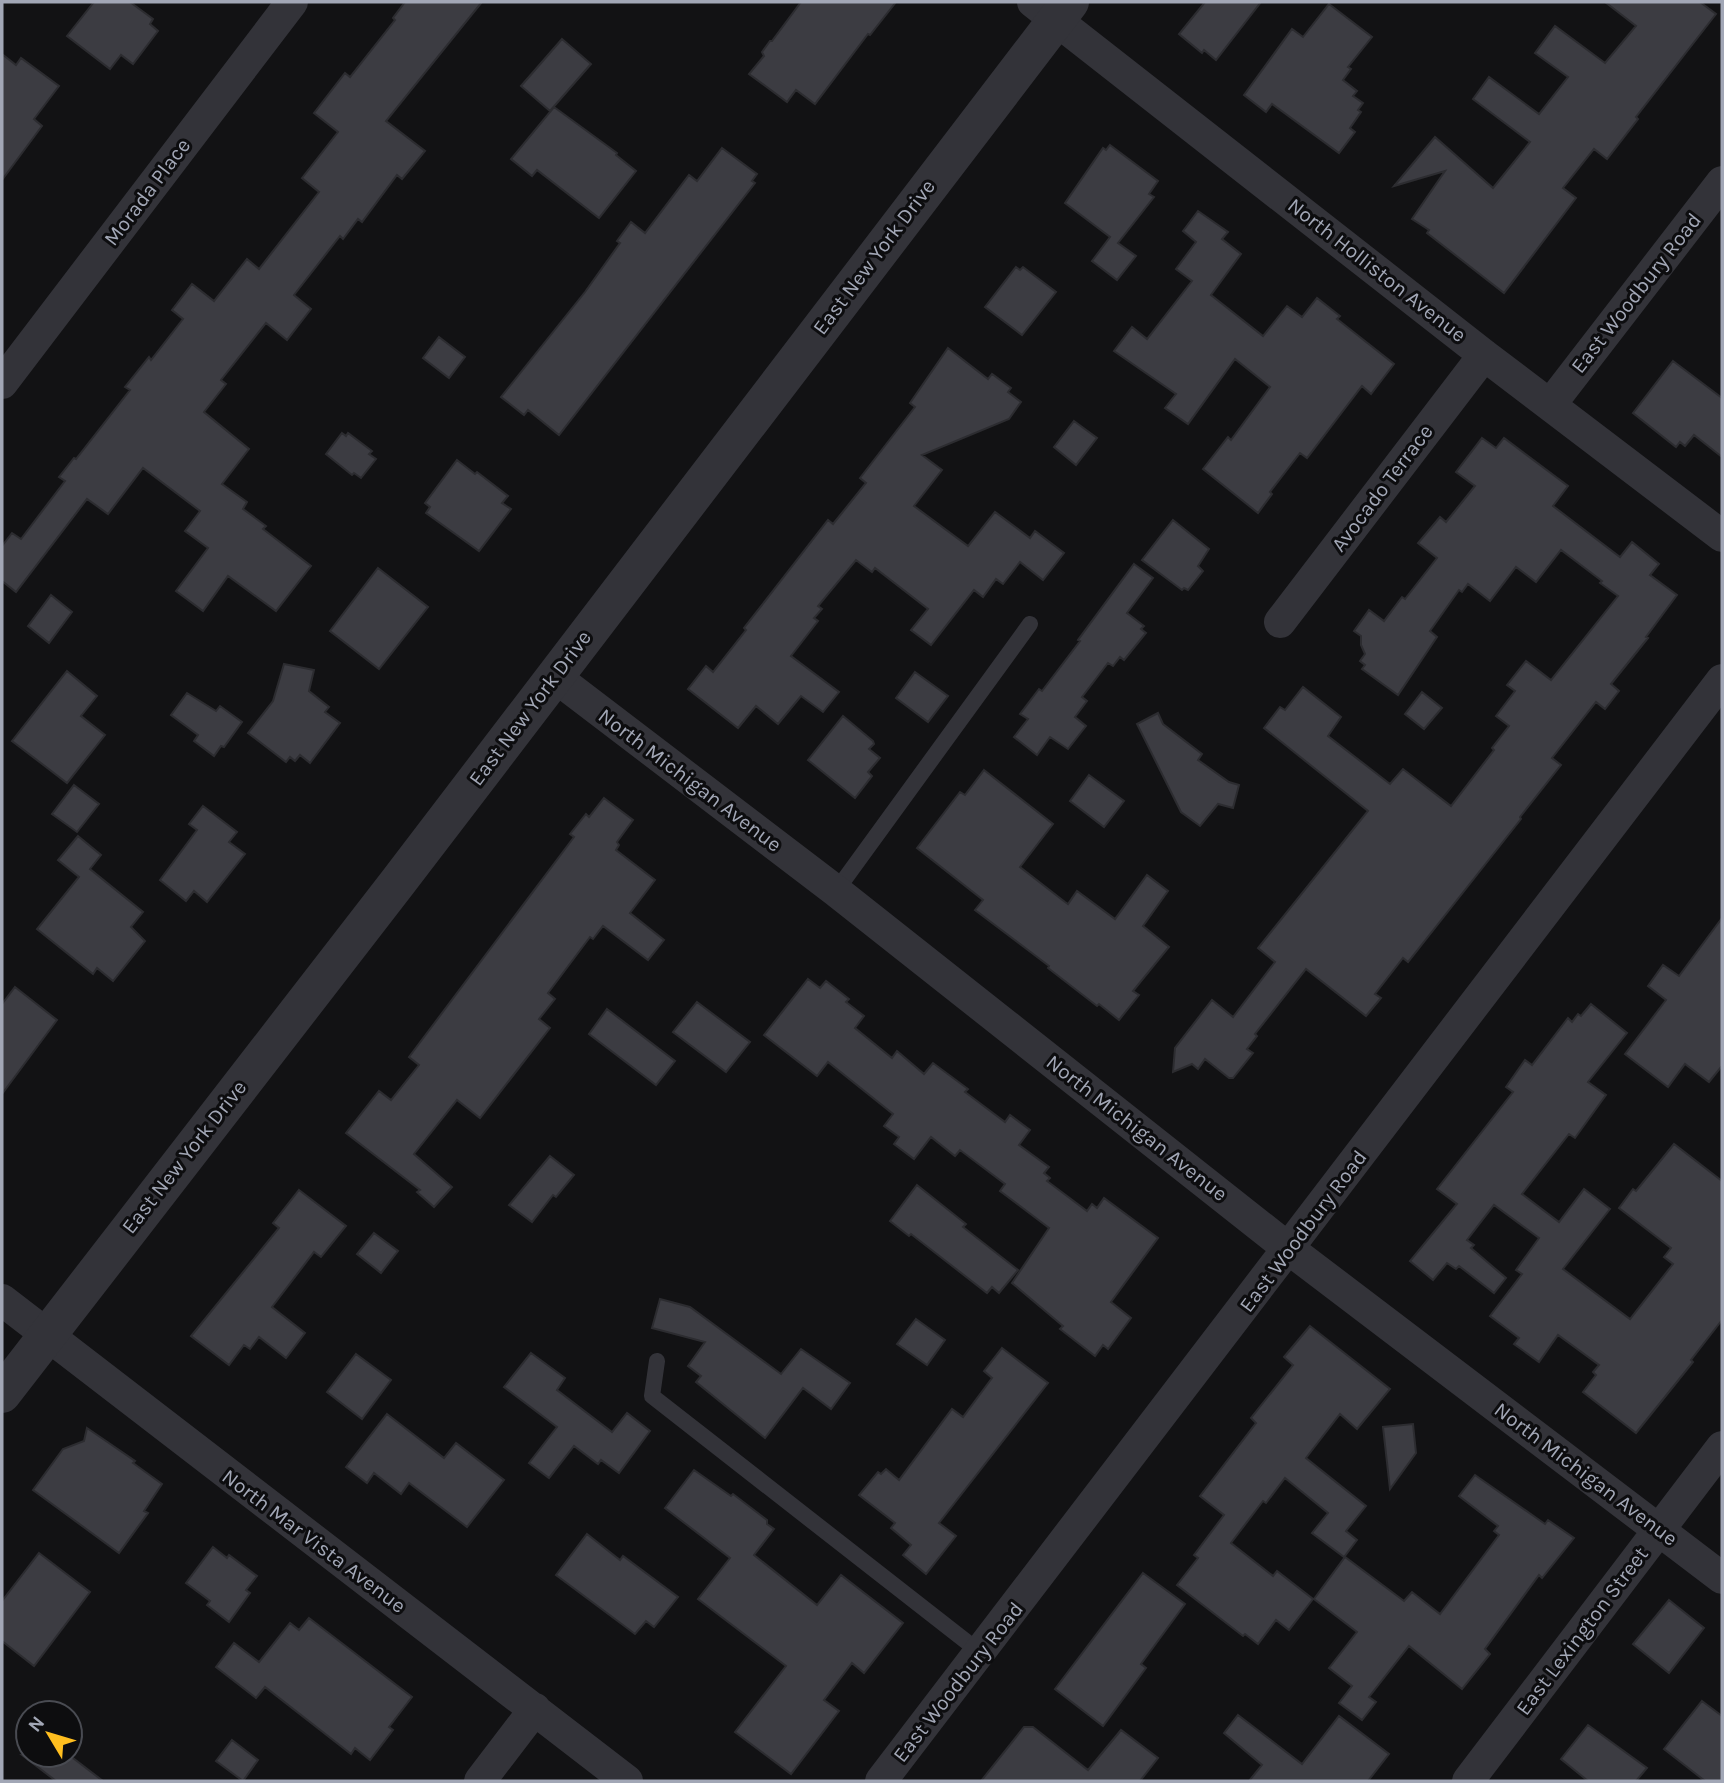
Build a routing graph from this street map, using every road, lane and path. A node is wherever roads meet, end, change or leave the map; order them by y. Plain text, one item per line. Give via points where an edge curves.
1 (292, 2) edge
2 (1053, 8) edge
3 (1722, 182) edge
4 (1485, 355) junction
5 (2, 383) edge
6 (1550, 405) junction
7 (1722, 536) edge
8 (1280, 622) dead end
9 (1030, 624) dead end
10 (554, 676) junction
11 (1722, 680) edge
12 (836, 891) junction
13 (1289, 1248) junction
14 (2, 1300) edge
15 (46, 1335) junction
16 (657, 1360) dead end
17 (2, 1394) edge
18 (1722, 1447) edge
19 (1660, 1530) junction
20 (1722, 1578) edge
21 (981, 1653) junction
22 (535, 1709) junction
23 (481, 1781) edge
24 (626, 1781) edge
25 (881, 1781) edge
26 (1468, 1781) edge

1 - 5 street, Morada Place
2 - 4 street, North Holliston Avenue
2 - 10 street, East New York Drive
3 - 6 street, East Woodbury Road
4 - 6 street, North Holliston Avenue
4 - 8 street, Avocado Terrace
6 - 7 street, North Holliston Avenue
9 - 12 lane
10 - 12 street, North Michigan Avenue
10 - 15 street, East New York Drive
11 - 13 street, East Woodbury Road
12 - 13 street, North Michigan Avenue
13 - 19 street, North Michigan Avenue
13 - 21 street, East Woodbury Road
14 - 15 street, North Mar Vista Avenue
15 - 17 street, East New York Drive
15 - 22 street, North Mar Vista Avenue
16 - 21 lane via 652,1396
18 - 19 street, East Lexington Street
19 - 20 street, North Michigan Avenue
19 - 26 street, East Lexington Street
21 - 25 street, East Woodbury Road
22 - 23 street
22 - 24 street, North Mar Vista Avenue

